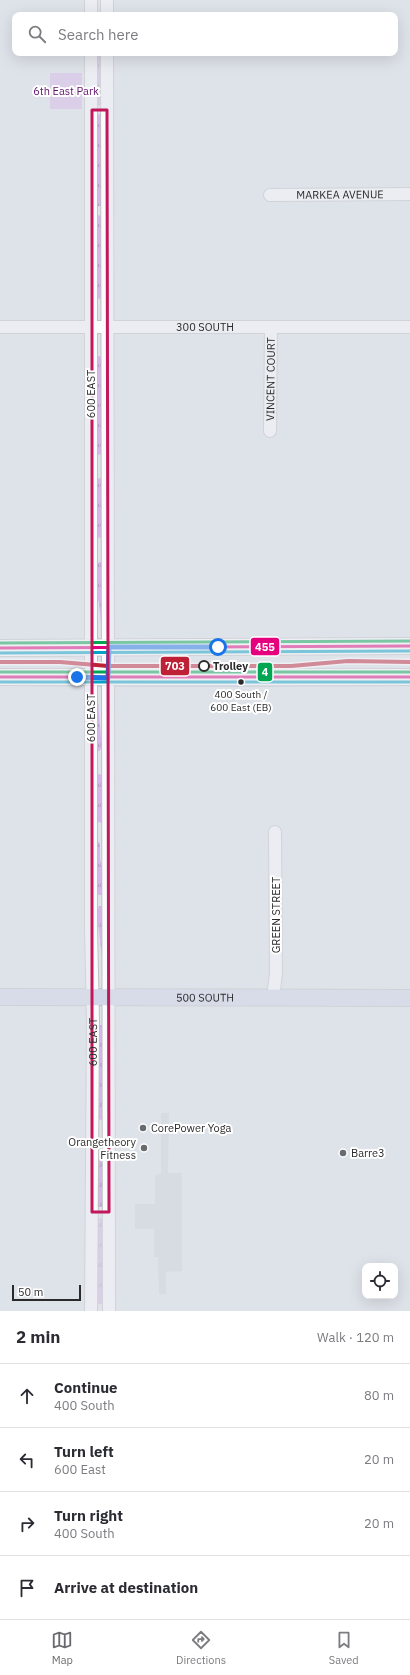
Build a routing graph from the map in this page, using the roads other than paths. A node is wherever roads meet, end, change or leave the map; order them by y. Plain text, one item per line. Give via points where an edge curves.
1 (91, 0) edge
2 (107, 0) edge
3 (91, 12) edge
4 (107, 12) edge
5 (92, 56) edge
6 (107, 56) edge
7 (92, 110) junction
8 (107, 110) junction
9 (410, 194) edge
10 (270, 195) dead end
11 (92, 210) junction
12 (107, 210) junction
13 (0, 327) edge
14 (92, 327) junction
15 (107, 327) junction
16 (271, 327) junction
17 (410, 327) edge
18 (270, 430) dead end
19 (92, 466) junction
20 (108, 466) junction
21 (92, 553) junction
22 (108, 553) junction
23 (410, 646) edge
24 (91, 647) junction
25 (109, 647) junction
26 (0, 648) edge
27 (410, 676) edge
28 (0, 677) edge
29 (91, 678) junction
30 (108, 678) junction
31 (91, 759) junction
32 (109, 759) junction
33 (275, 832) dead end
34 (91, 833) junction
35 (109, 833) junction
36 (91, 903) junction
37 (109, 903) junction
38 (0, 997) edge
39 (92, 998) junction
40 (109, 998) junction
41 (273, 998) junction
42 (410, 998) edge
43 (92, 1134) junction
44 (109, 1134) junction
45 (92, 1212) junction
46 (109, 1212) junction
47 (91, 1311) edge
48 (109, 1311) edge

1 - 3 street
2 - 4 street
5 - 7 street, 600 EAST
6 - 8 street, 600 EAST
7 - 8 street
7 - 11 street, 600 EAST
8 - 12 street, 600 EAST
9 - 10 street, MARKEA AVENUE
11 - 12 street
11 - 14 street, 600 EAST
12 - 15 street, 600 EAST
13 - 14 street, 300 SOUTH
14 - 15 street, 300 SOUTH
14 - 19 street, 600 EAST
15 - 16 street, 300 SOUTH
15 - 20 street, 600 EAST
16 - 17 street, 300 SOUTH
16 - 18 street, VINCENT COURT
19 - 20 street
19 - 21 street, 600 EAST
20 - 22 street, 600 EAST
21 - 22 street
21 - 24 street, 600 EAST
22 - 25 street, 600 EAST
23 - 25 main road
24 - 25 main road
24 - 26 main road
24 - 29 street, 600 EAST
25 - 30 street, 600 EAST
27 - 30 main road
28 - 29 main road
29 - 30 main road
29 - 31 street, 600 EAST
30 - 32 street, 600 EAST
31 - 32 street
31 - 34 street, 600 EAST
32 - 35 street, 600 EAST
33 - 41 street, GREEN STREET via 276,960
34 - 35 street
34 - 36 street, 600 EAST
35 - 37 street, 600 EAST
36 - 37 street
36 - 39 street, 600 EAST
37 - 40 street, 600 EAST
38 - 39 main road, 500 SOUTH
39 - 40 main road, 500 SOUTH
39 - 43 street, 600 EAST
40 - 41 main road, 500 SOUTH
40 - 44 street, 600 EAST
41 - 42 main road, 500 SOUTH
43 - 44 street
43 - 45 street, 600 EAST
44 - 46 street, 600 EAST
45 - 46 street
45 - 47 street, 600 EAST
46 - 48 street, 600 EAST

